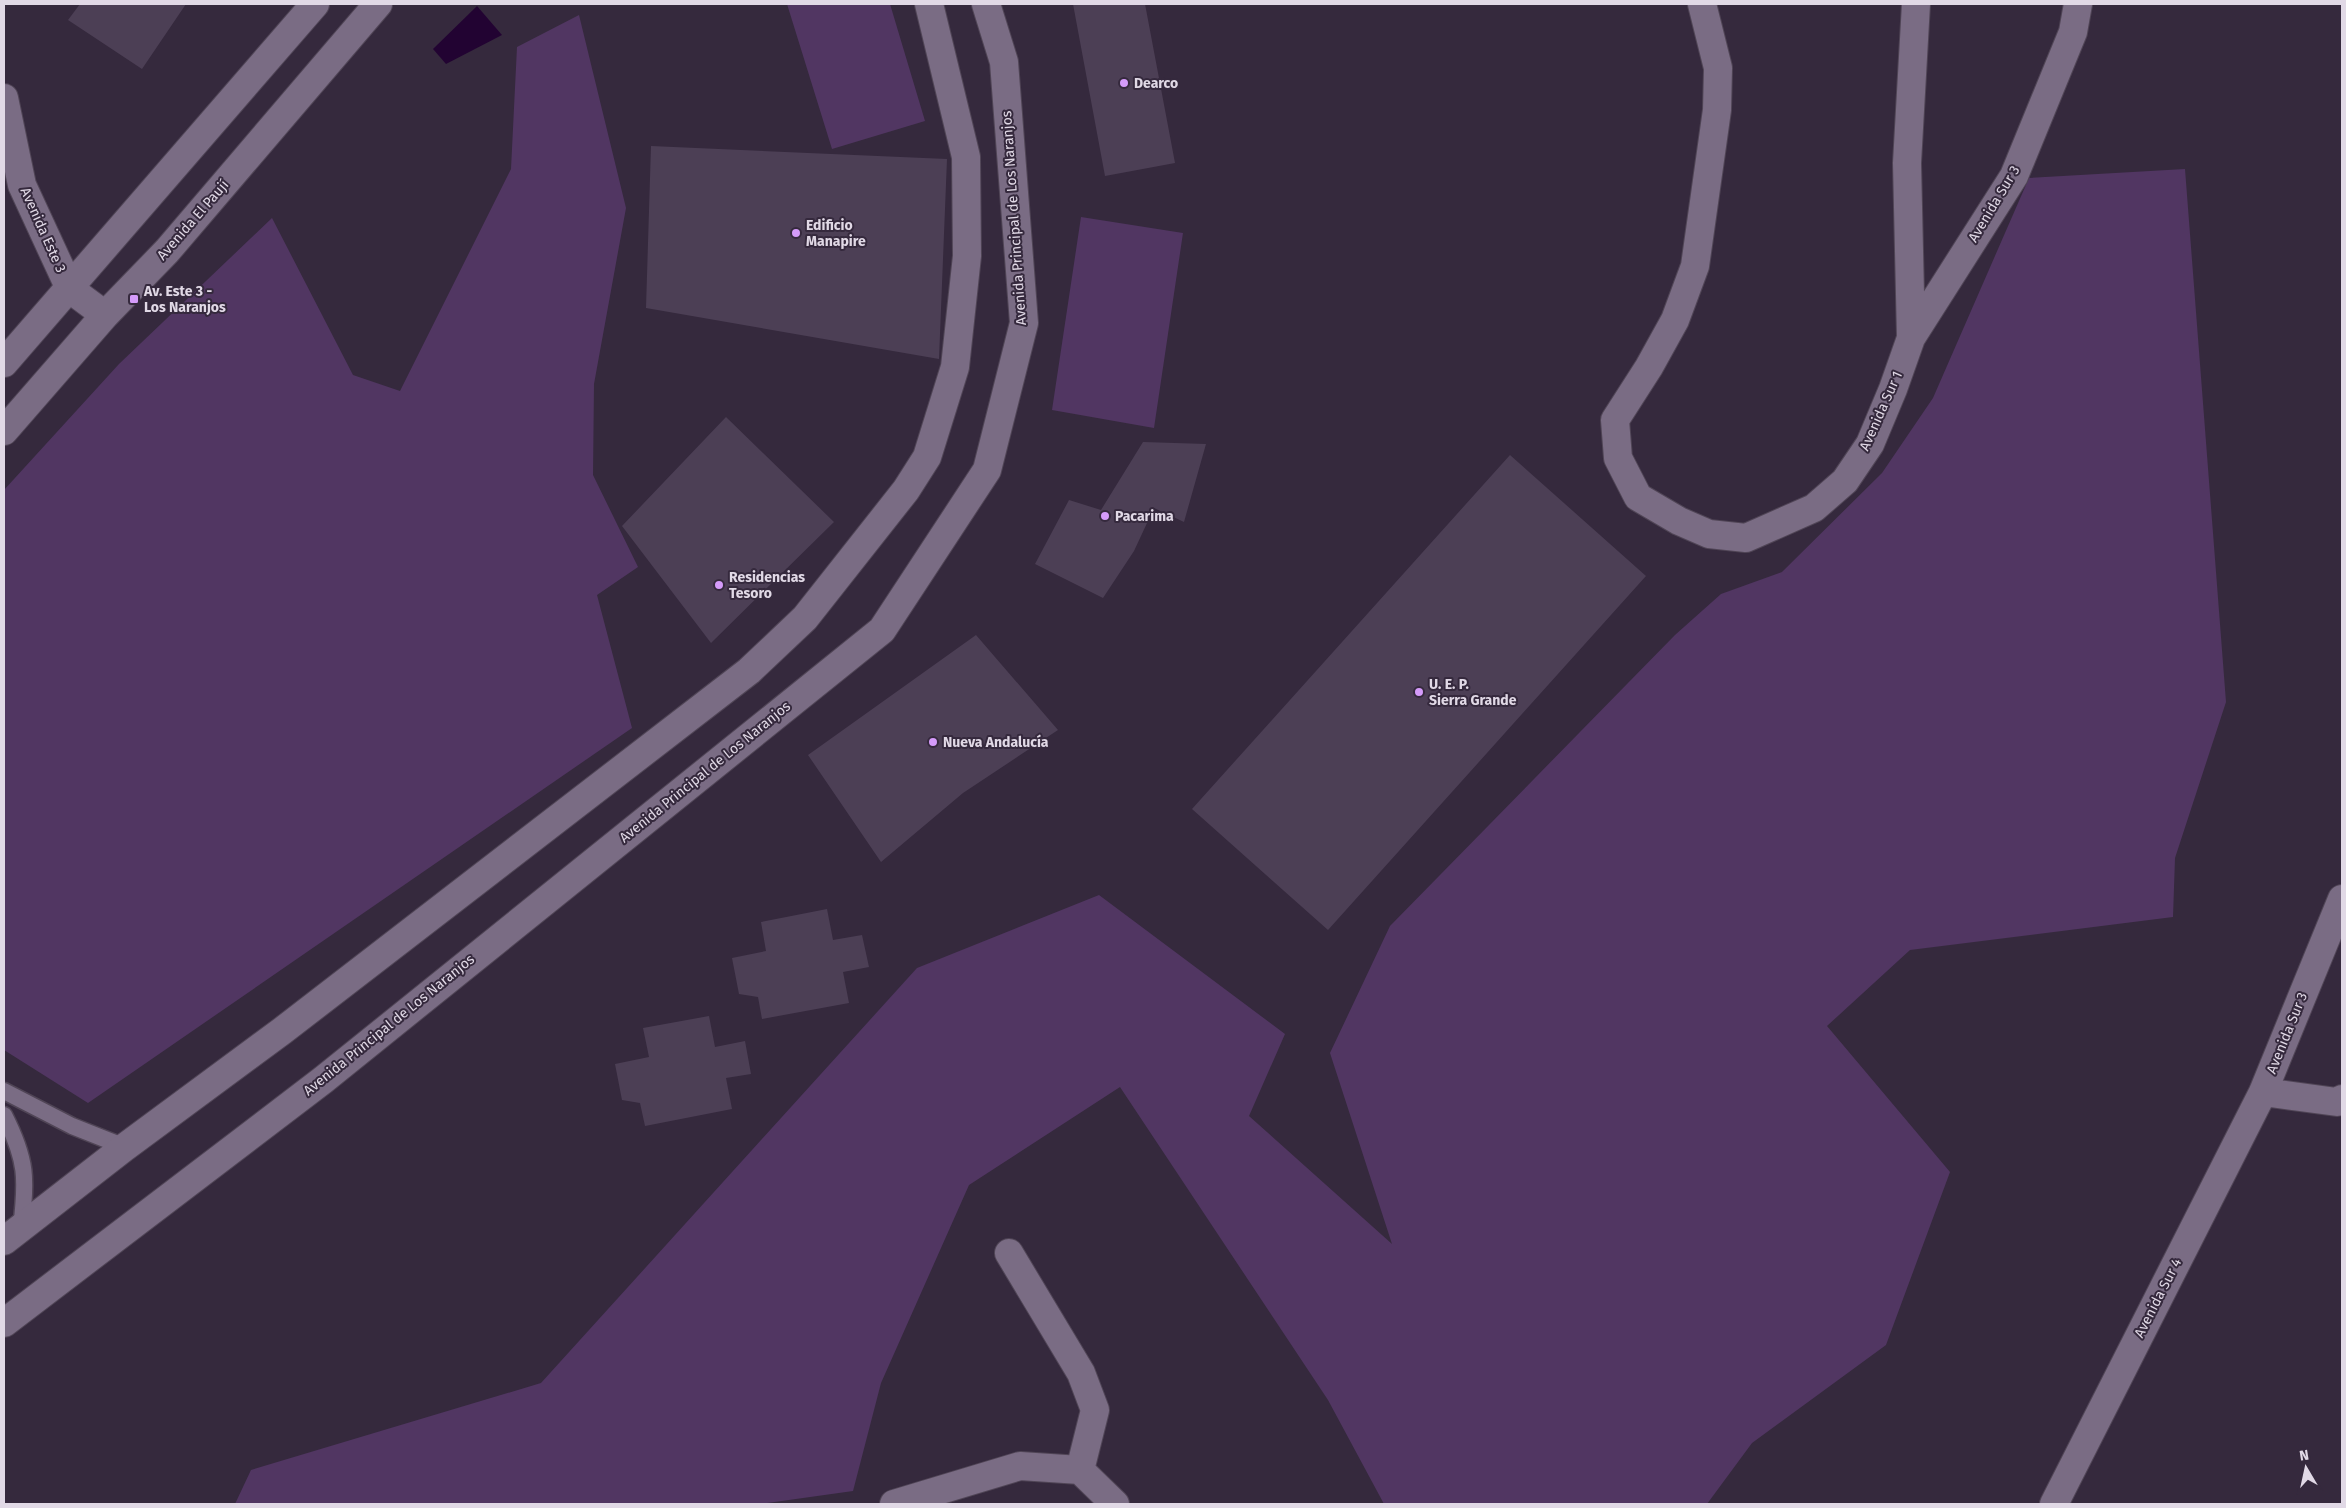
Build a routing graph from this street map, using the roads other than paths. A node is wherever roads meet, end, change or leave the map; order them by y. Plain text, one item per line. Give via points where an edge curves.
1 (315, 4) edge
2 (378, 4) edge
3 (929, 4) edge
4 (986, 4) edge
5 (1702, 4) edge
6 (1916, 4) edge
7 (2078, 4) edge
8 (4, 98) edge
9 (70, 288) junction
10 (106, 315) junction
11 (1911, 338) junction
12 (4, 363) edge
13 (4, 431) edge
14 (2342, 899) edge
15 (4, 1091) edge
16 (2263, 1092) junction
17 (2342, 1099) edge
18 (4, 1115) edge
19 (125, 1147) junction
20 (12, 1234) edge
21 (1009, 1253) dead end
22 (4, 1323) edge
23 (1080, 1470) junction
24 (894, 1504) edge
25 (1115, 1504) edge
26 (2054, 1504) edge

1 - 9 street
2 - 10 street, Avenida El Paují via 167,251
3 - 19 street via 966,157 967,256 955,367 927,457 906,490 805,618 749,671 282,1031
4 - 22 street, Avenida Principal de Los Naranjos via 1004,62 1024,323 988,470 882,630 322,1080
5 - 11 street, Avenida Sur 1 via 1718,68 1717,110 1695,266 1675,320 1615,420 1618,458 1638,497 1709,534 1746,538 1814,508 1845,481 1870,444
6 - 11 street, Avenida Sur 1 via 1907,163
7 - 11 street, Avenida Sur 3 via 2073,32 2014,176
8 - 9 street, Avenida Este 3 via 22,185
9 - 10 street, Avenida Este 3
9 - 12 street
10 - 13 street, Avenida El Paují
14 - 16 street, Avenida Sur 3
15 - 19 lane via 72,1126
16 - 17 street, Avenida Sur 3 via 2337,1102
16 - 26 street, Avenida Sur 4
18 - 20 lane via 16,1138 26,1187
19 - 20 street
21 - 23 street via 1081,1373 1095,1410
23 - 24 street via 1020,1466
23 - 25 street

